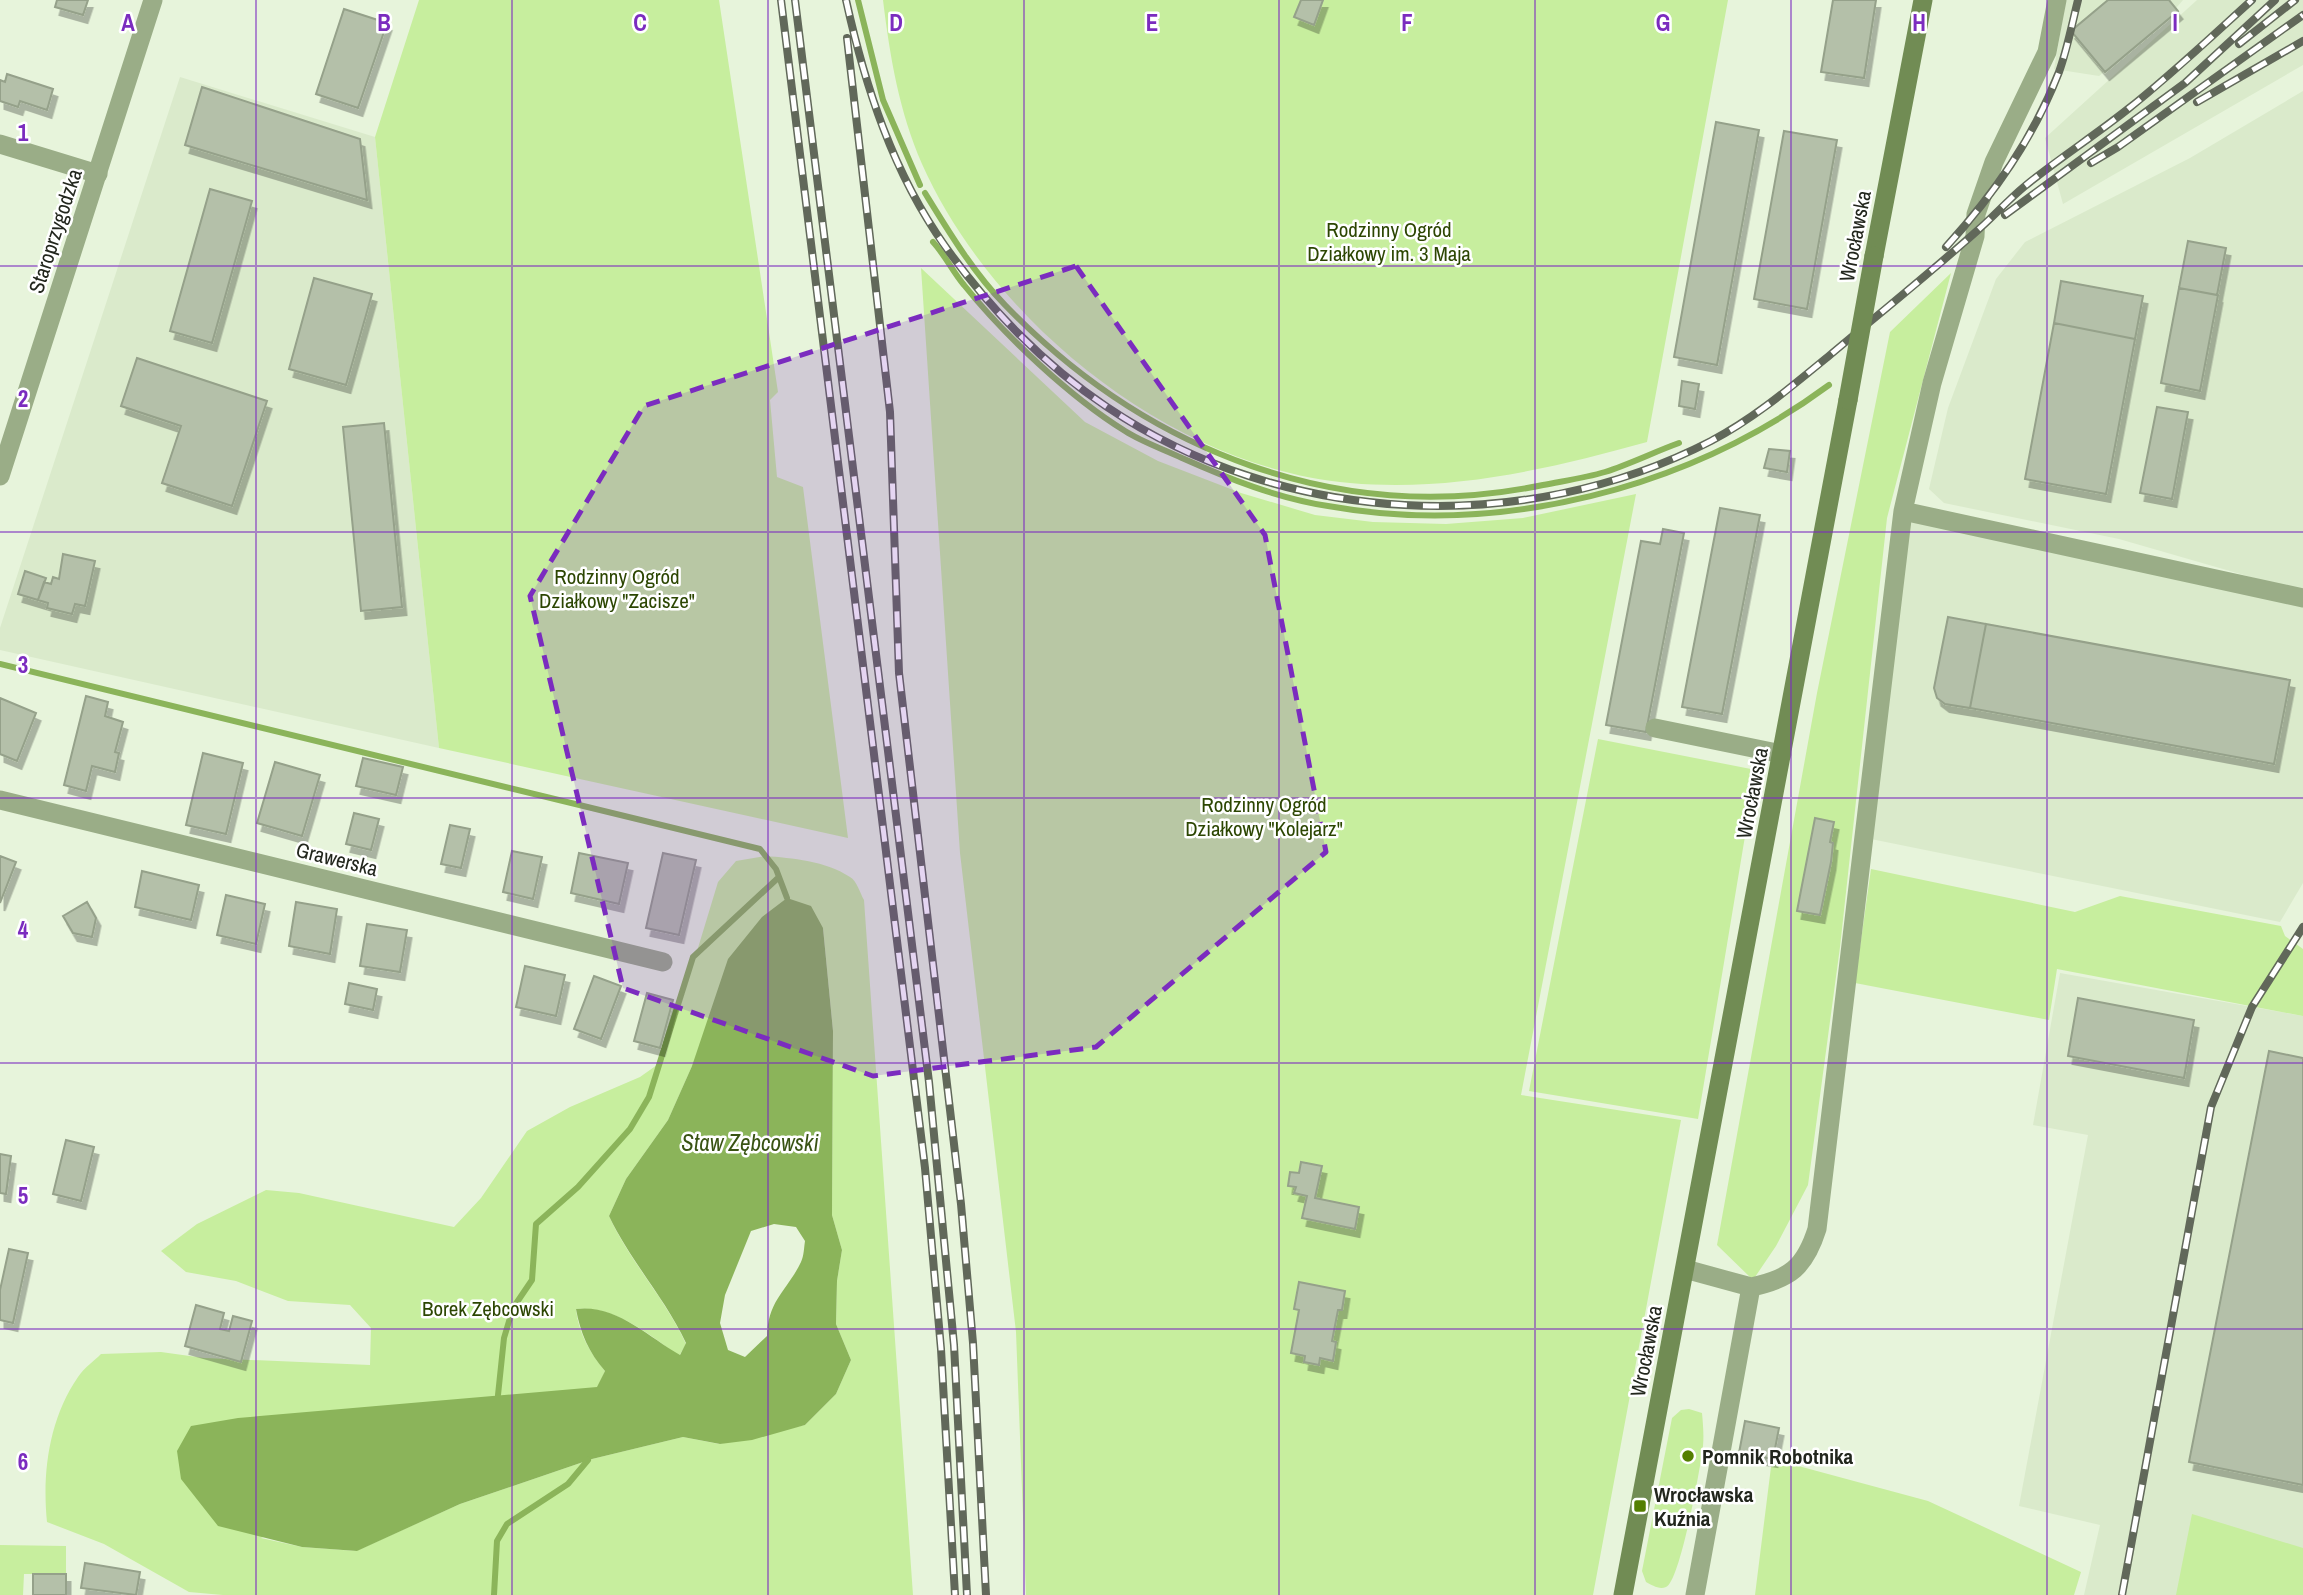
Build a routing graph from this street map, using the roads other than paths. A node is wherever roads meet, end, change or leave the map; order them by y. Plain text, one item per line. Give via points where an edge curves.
1 (153, 0) edge
2 (1923, 0) edge
3 (2057, 0) edge
4 (0, 144) edge
5 (98, 174) junction
6 (6, 437) edge
7 (0, 476) edge
8 (1903, 511) junction
9 (2303, 598) edge
10 (1655, 728) dead end
11 (1782, 754) junction
12 (0, 800) edge
13 (663, 962) dead end
14 (1685, 1269) junction
15 (1751, 1287) junction
16 (1623, 1595) edge
17 (1695, 1595) edge

1 - 5 street, Staroprzygodzka
2 - 11 main road, Wrocławska, bridge
3 - 8 street via 2047,52 1994,162 1976,214 1975,236 1932,383
4 - 5 street
5 - 6 street, Staroprzygodzka
6 - 7 street, Staroprzygodzka
8 - 9 street
8 - 15 street via 1817,1229 1810,1251 1796,1270
10 - 11 street
11 - 14 main road, Wrocławska
12 - 13 street, Grawerska
14 - 15 street
14 - 16 main road, Wrocławska
15 - 17 street

